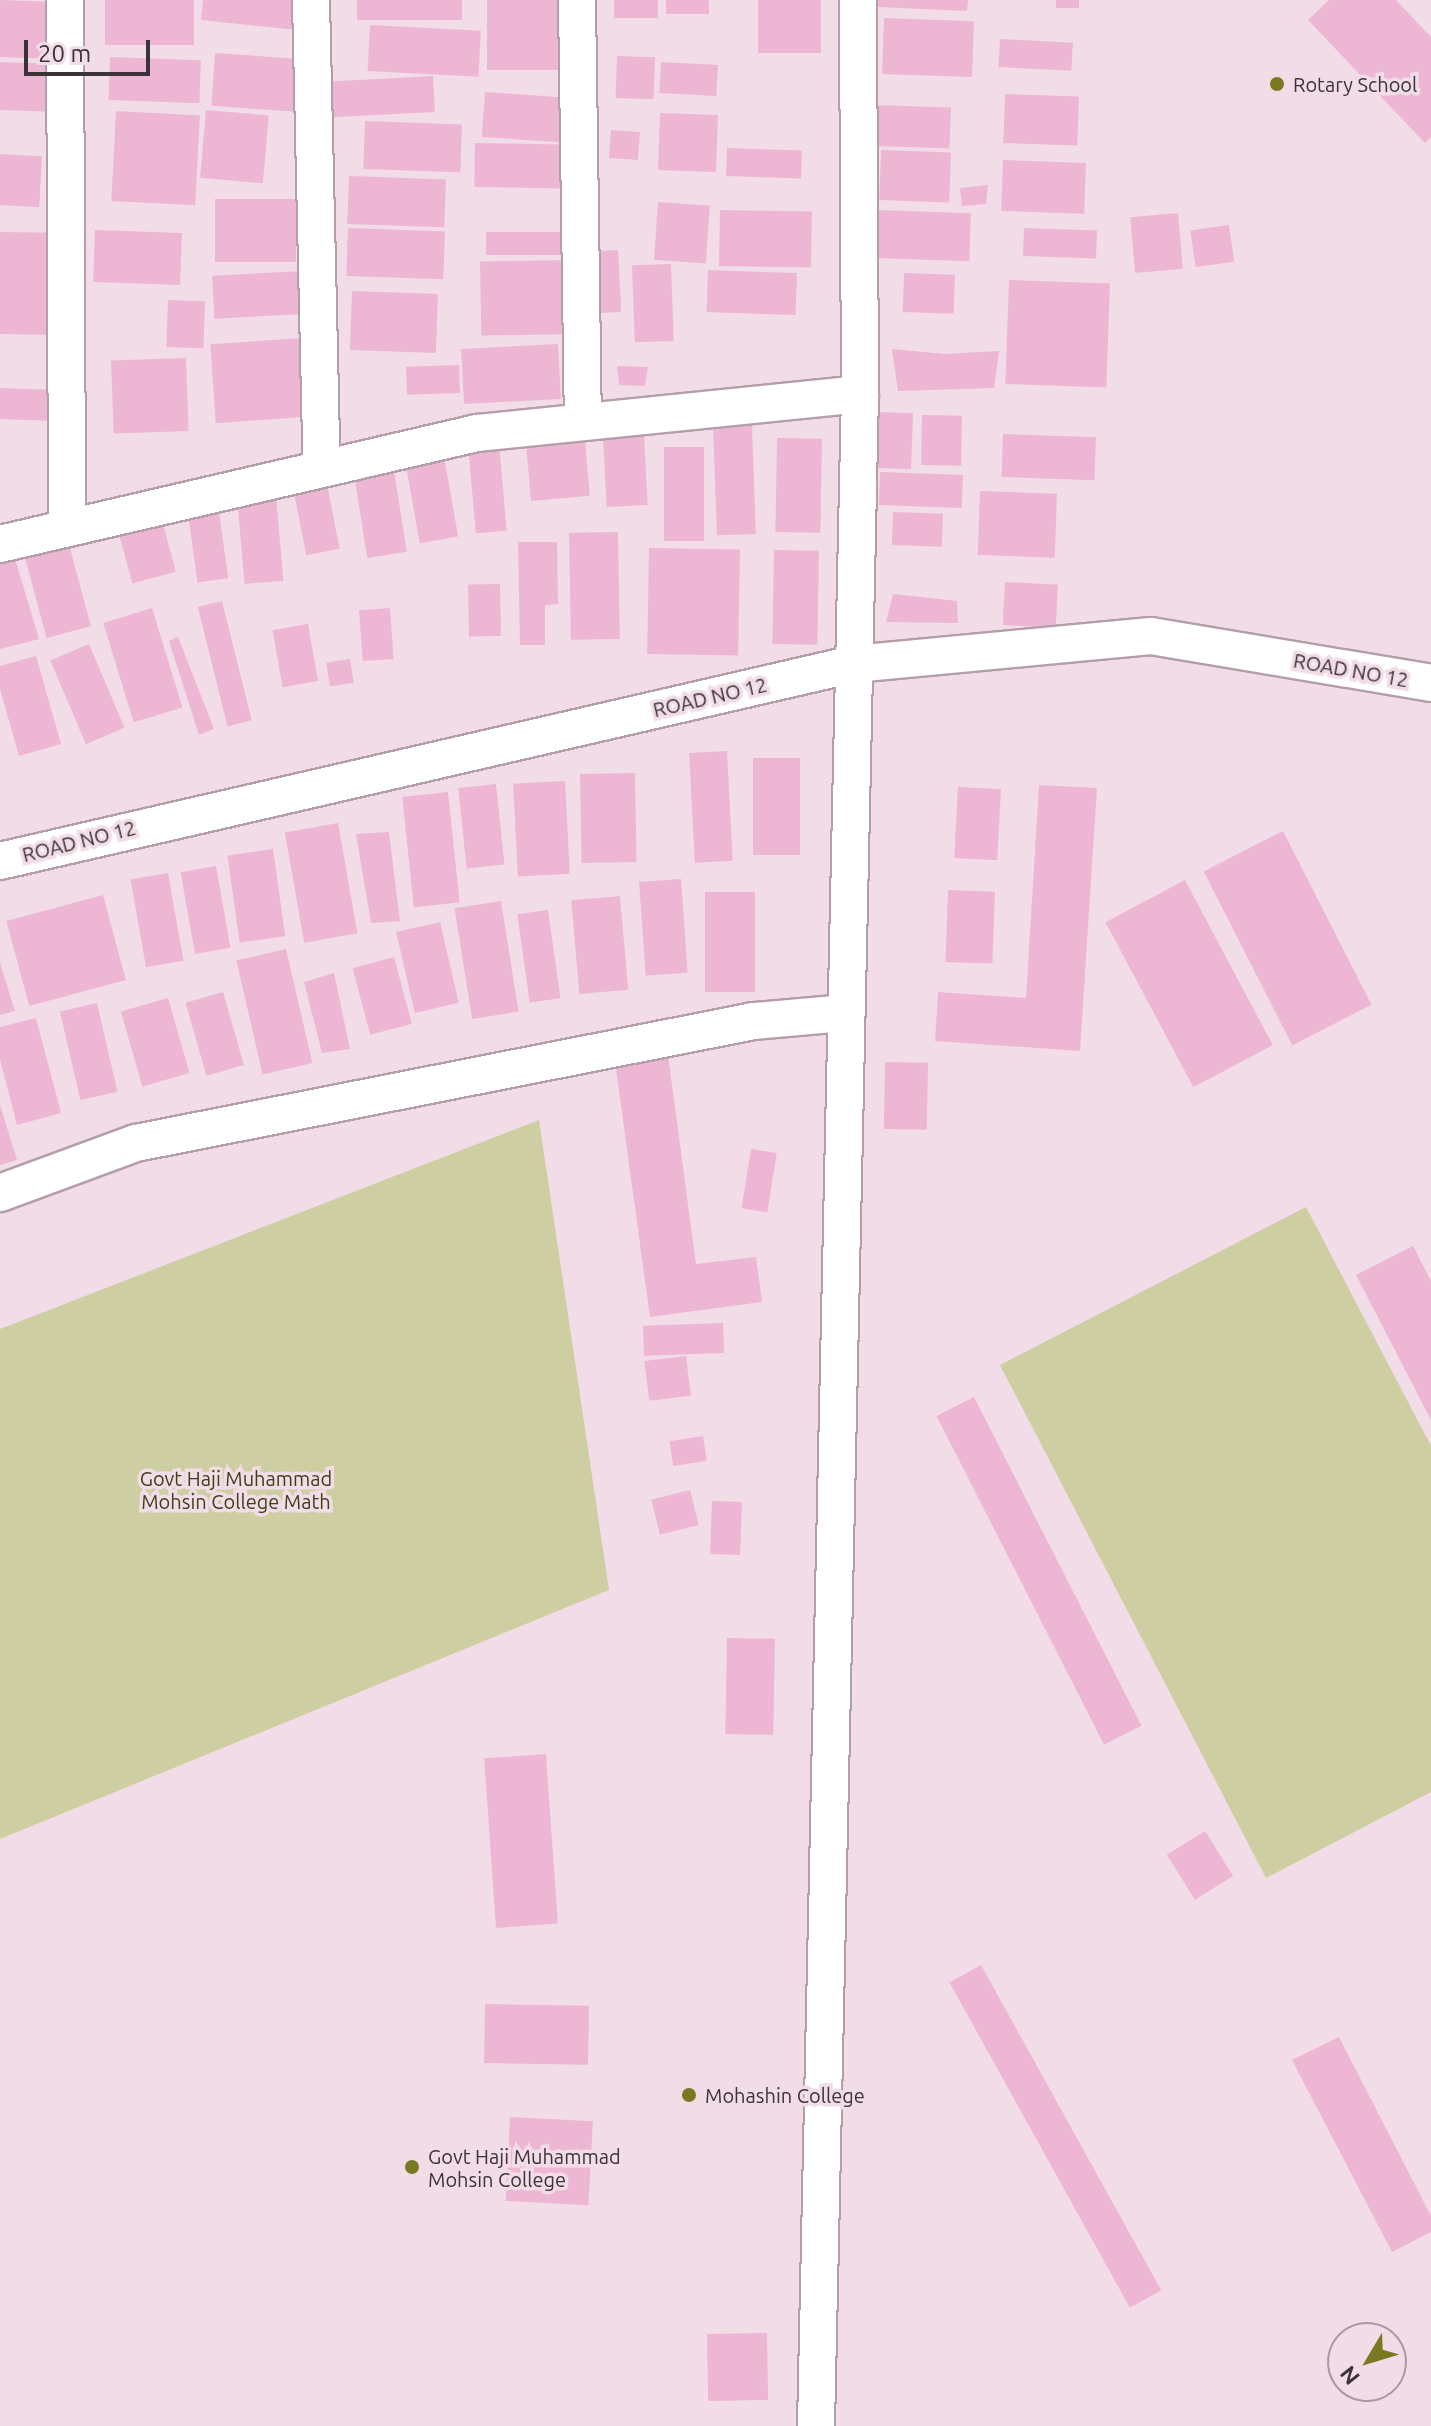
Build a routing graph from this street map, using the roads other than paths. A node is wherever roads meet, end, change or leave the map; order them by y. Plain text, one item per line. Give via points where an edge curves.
1 (65, 0) edge
2 (311, 0) edge
3 (577, 0) edge
4 (858, 0) edge
5 (860, 394) junction
6 (583, 422) junction
7 (322, 467) junction
8 (67, 526) junction
9 (0, 544) edge
10 (854, 664) junction
11 (1431, 683) edge
12 (0, 861) edge
13 (846, 1013) junction
14 (0, 1193) edge
15 (816, 2426) edge

1 - 8 street
2 - 7 street
3 - 6 street
4 - 5 street
5 - 6 street
5 - 10 street
6 - 7 street via 477,433
7 - 8 street
8 - 9 street
10 - 11 street, ROAD NO 12 via 1151,636
10 - 12 street, ROAD NO 12
10 - 13 street
13 - 14 street via 754,1021 136,1143
13 - 15 street

